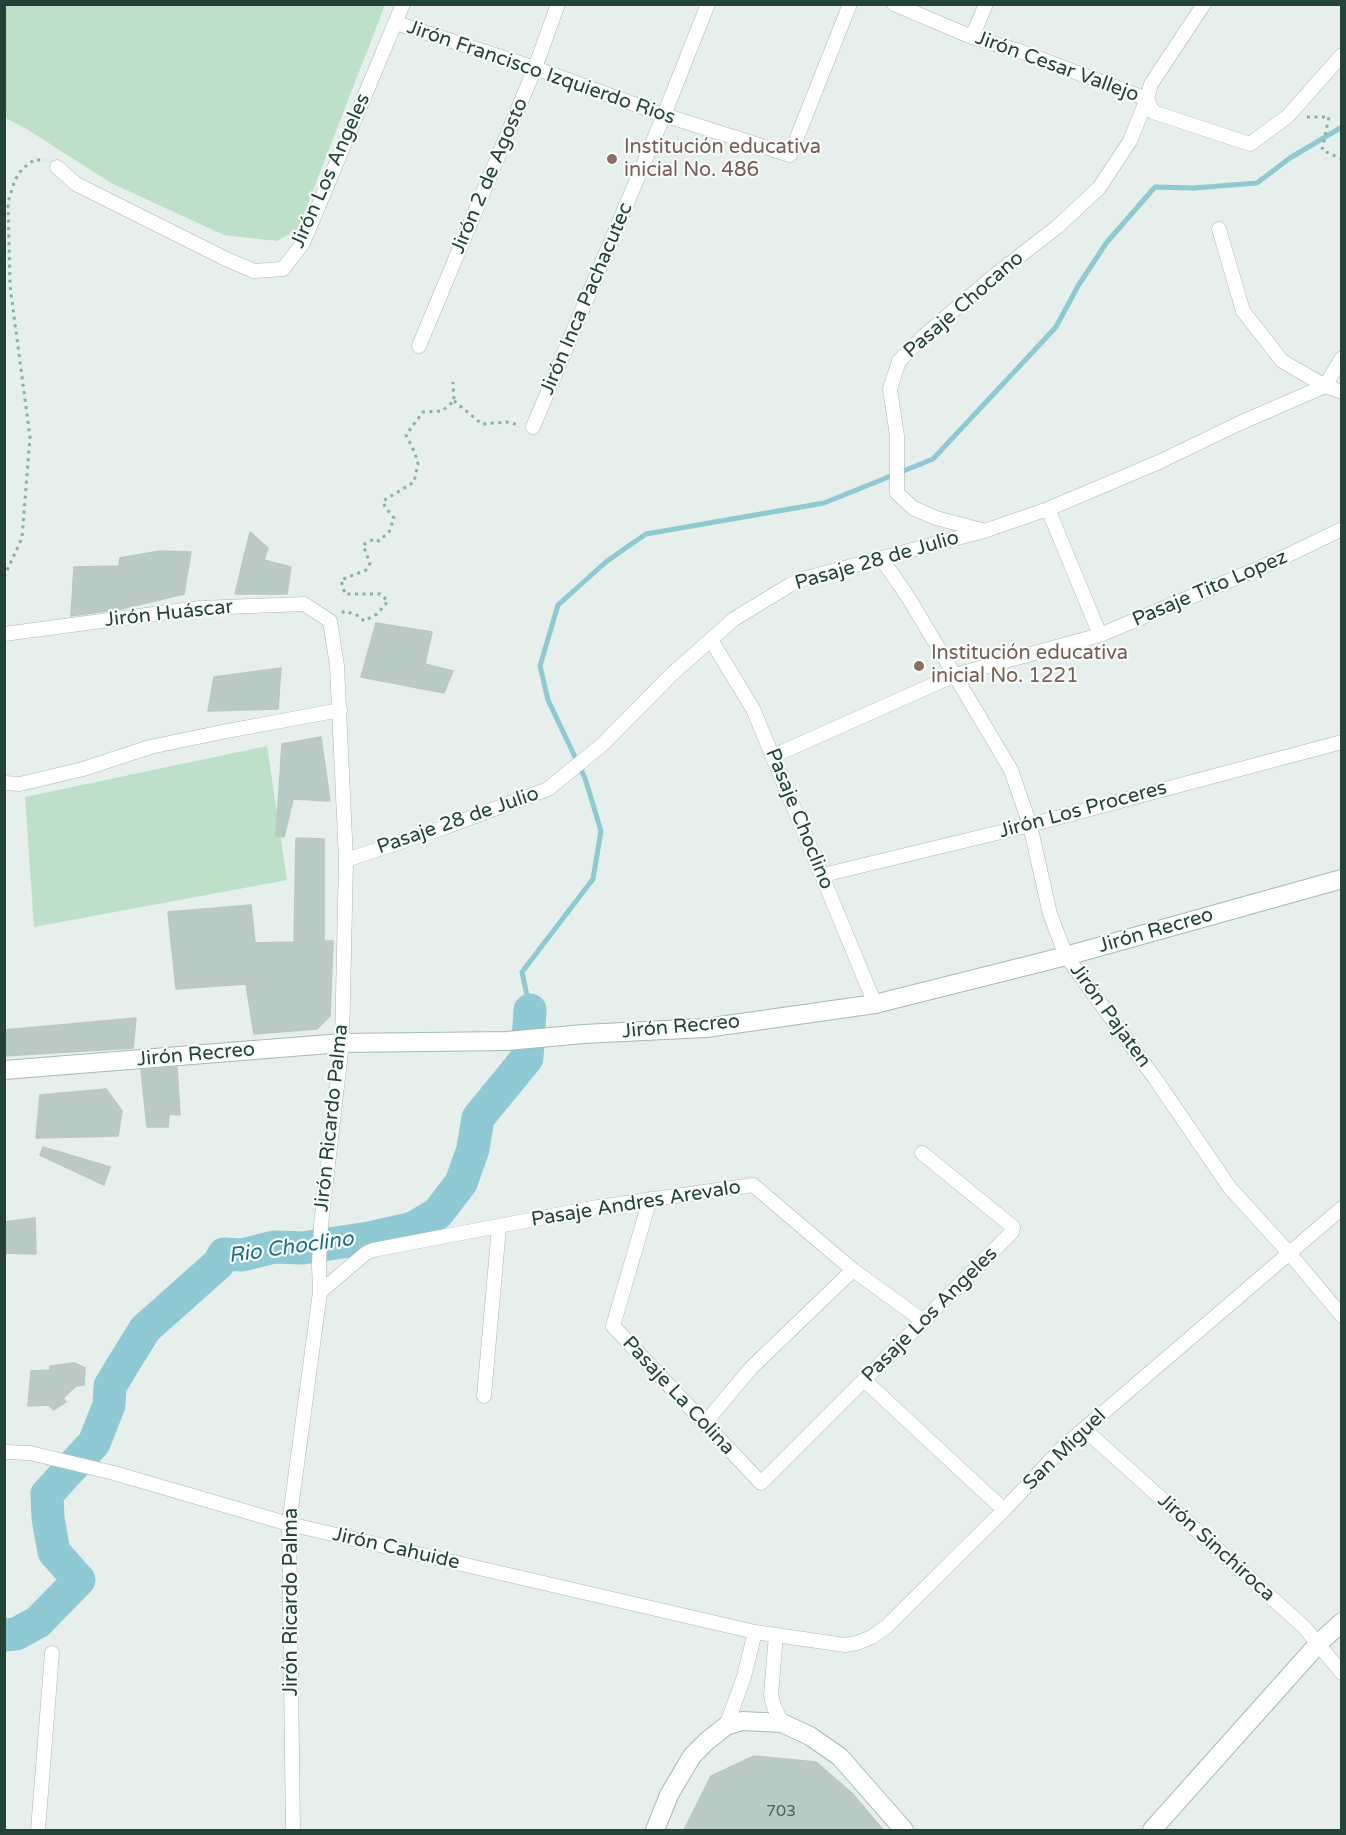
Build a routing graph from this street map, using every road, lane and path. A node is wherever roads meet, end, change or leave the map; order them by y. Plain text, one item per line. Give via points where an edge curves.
1 (403, 4) edge
2 (558, 4) edge
3 (708, 4) edge
4 (850, 4) edge
5 (894, 4) edge
6 (986, 4) edge
7 (1204, 4) edge
8 (396, 23) junction
9 (972, 37) junction
10 (1341, 55) edge
11 (535, 68) junction
12 (1148, 99) junction
13 (664, 115) junction
14 (1329, 117) dead end
15 (1341, 159) edge
16 (57, 167) joint
17 (1219, 229) dead end
18 (419, 346) dead end
19 (1341, 358) edge
20 (453, 382) dead end
21 (1325, 386) junction
22 (1341, 392) edge
23 (454, 401) junction
24 (533, 427) joint
25 (1048, 509) junction
26 (1341, 529) edge
27 (984, 531) junction
28 (881, 558) junction
29 (4, 577) edge
30 (330, 621) junction
31 (4, 634) edge
32 (1100, 635) junction
33 (711, 640) junction
34 (956, 675) junction
35 (340, 711) junction
36 (1341, 742) edge
37 (773, 756) junction
38 (4, 783) edge
39 (1030, 825) junction
40 (346, 860) junction
41 (823, 874) junction
42 (1341, 879) edge
43 (1066, 956) junction
44 (875, 1004) junction
45 (342, 1043) junction
46 (4, 1070) edge
47 (922, 1153) dead end
48 (650, 1199) junction
49 (1341, 1208) edge
50 (499, 1227) junction
51 (1290, 1254) junction
52 (854, 1270) junction
53 (320, 1292) junction
54 (1341, 1316) edge
55 (922, 1320) junction
56 (864, 1380) junction
57 (484, 1396) dead end
58 (705, 1423) junction
59 (1084, 1429) junction
60 (4, 1452) edge
61 (761, 1483) joint
62 (1004, 1510) junction
63 (290, 1524) junction
64 (1341, 1622) edge
65 (755, 1632) junction
66 (776, 1635) junction
67 (1319, 1643) junction
68 (52, 1653) dead end
69 (1341, 1673) edge
70 (782, 1723) junction
71 (726, 1726) junction
72 (38, 1830) edge
73 (292, 1830) edge
74 (655, 1830) edge
75 (904, 1830) edge
76 (1152, 1830) edge

1 - 8 street, Jirón Los Angeles
2 - 11 street, Jirón 2 de Agosto
3 - 13 street, Jirón Inca Pachacutec
4 - 13 street, Jirón Francisco Izquierdo Rios via 790,155
5 - 9 street, Jirón Cesar Vallejo
6 - 9 street
7 - 12 street, Pasaje Chocano via 1151,84
8 - 11 street, Jirón Francisco Izquierdo Rios
8 - 16 street, Jirón Los Angeles via 303,243 283,269 254,270 226,259 76,184
9 - 12 street, Jirón Cesar Vallejo
10 - 12 street, Jirón Cesar Vallejo via 1288,116 1250,144 1153,112
11 - 13 street, Jirón Francisco Izquierdo Rios
11 - 18 street, Jirón 2 de Agosto
12 - 27 street, Pasaje Chocano via 1130,141 1099,188 899,362 890,389 897,436 897,493 912,508 928,515
13 - 24 street, Jirón Inca Pachacutec
14 - 15 path via 1322,150
16 - 29 path via 52,160 34,160 15,180 8,202 10,286 30,437 22,538
17 - 21 street via 1243,311 1279,358
19 - 21 street
20 - 23 path
21 - 22 street
21 - 25 street, Pasaje 28 de Julio
23 - 24 path via 482,424 506,422
23 - 30 path via 442,411 423,412 406,435 418,464 414,482 383,501 394,518 386,537 363,545 370,563 366,570 341,580 345,594 380,594 388,602 377,615 364,621 345,611
25 - 27 street, Pasaje 28 de Julio
25 - 32 street
26 - 32 street, Pasaje Tito Lopez via 1276,561
27 - 28 street, Pasaje 28 de Julio
28 - 33 street, Pasaje 28 de Julio via 790,585 747,609
28 - 34 street, Jirón Pajaten
30 - 31 street, Jirón Huáscar via 304,604 200,608
30 - 35 street, Jirón Ricardo Palma
32 - 34 street, Pasaje Tito Lopez
33 - 37 street, Pasaje Choclino via 753,709
33 - 40 street, Pasaje 28 de Julio via 603,744 548,789
34 - 37 street, Pasaje Tito Lopez
34 - 39 street, Jirón Pajaten via 1011,770
35 - 38 street via 150,747 83,769 20,784
35 - 40 street, Jirón Ricardo Palma
36 - 39 street, Jirón Los Proceres
37 - 41 street, Pasaje Choclino
39 - 41 street, Jirón Los Proceres
39 - 43 street, Jirón Pajaten via 1050,914
40 - 45 street, Jirón Ricardo Palma
41 - 44 street, Pasaje Choclino
42 - 43 main road, Jirón Recreo
43 - 44 main road, Jirón Recreo
43 - 51 street, Jirón Pajaten via 1230,1188
44 - 45 main road, Jirón Recreo via 706,1028 507,1041
45 - 46 main road, Jirón Recreo
45 - 53 street, Jirón Ricardo Palma via 321,1225
47 - 55 street, Pasaje Los Angeles via 1013,1230
48 - 50 street, Pasaje Andres Arevalo
48 - 52 street, Pasaje Andres Arevalo via 753,1185
48 - 58 street, Pasaje La Colina via 612,1325
49 - 51 street, San Miguel
50 - 53 street, Pasaje Andres Arevalo via 369,1251
50 - 57 street
51 - 54 street, Jirón Pajaten
51 - 59 street, San Miguel
52 - 55 street, Pasaje Andres Arevalo
52 - 58 street via 751,1368
53 - 63 street, Jirón Ricardo Palma
55 - 56 street, Pasaje Los Angeles
56 - 61 street, Pasaje Los Angeles
56 - 62 street
58 - 61 street, Pasaje La Colina
59 - 62 street, San Miguel
59 - 67 street, Jirón Sinchiroca
60 - 63 street, Jirón Cahuide via 30,1453 114,1473
62 - 66 street, San Miguel via 872,1637 845,1645
63 - 65 street, Jirón Cahuide
63 - 73 street, Jirón Ricardo Palma
64 - 67 main road
65 - 66 street, San Miguel
65 - 71 street
66 - 70 street via 771,1695
67 - 69 street, Jirón Sinchiroca
67 - 76 main road
68 - 72 street
70 - 71 main road via 742,1720
70 - 75 main road via 840,1757
71 - 74 main road via 692,1756 669,1795

